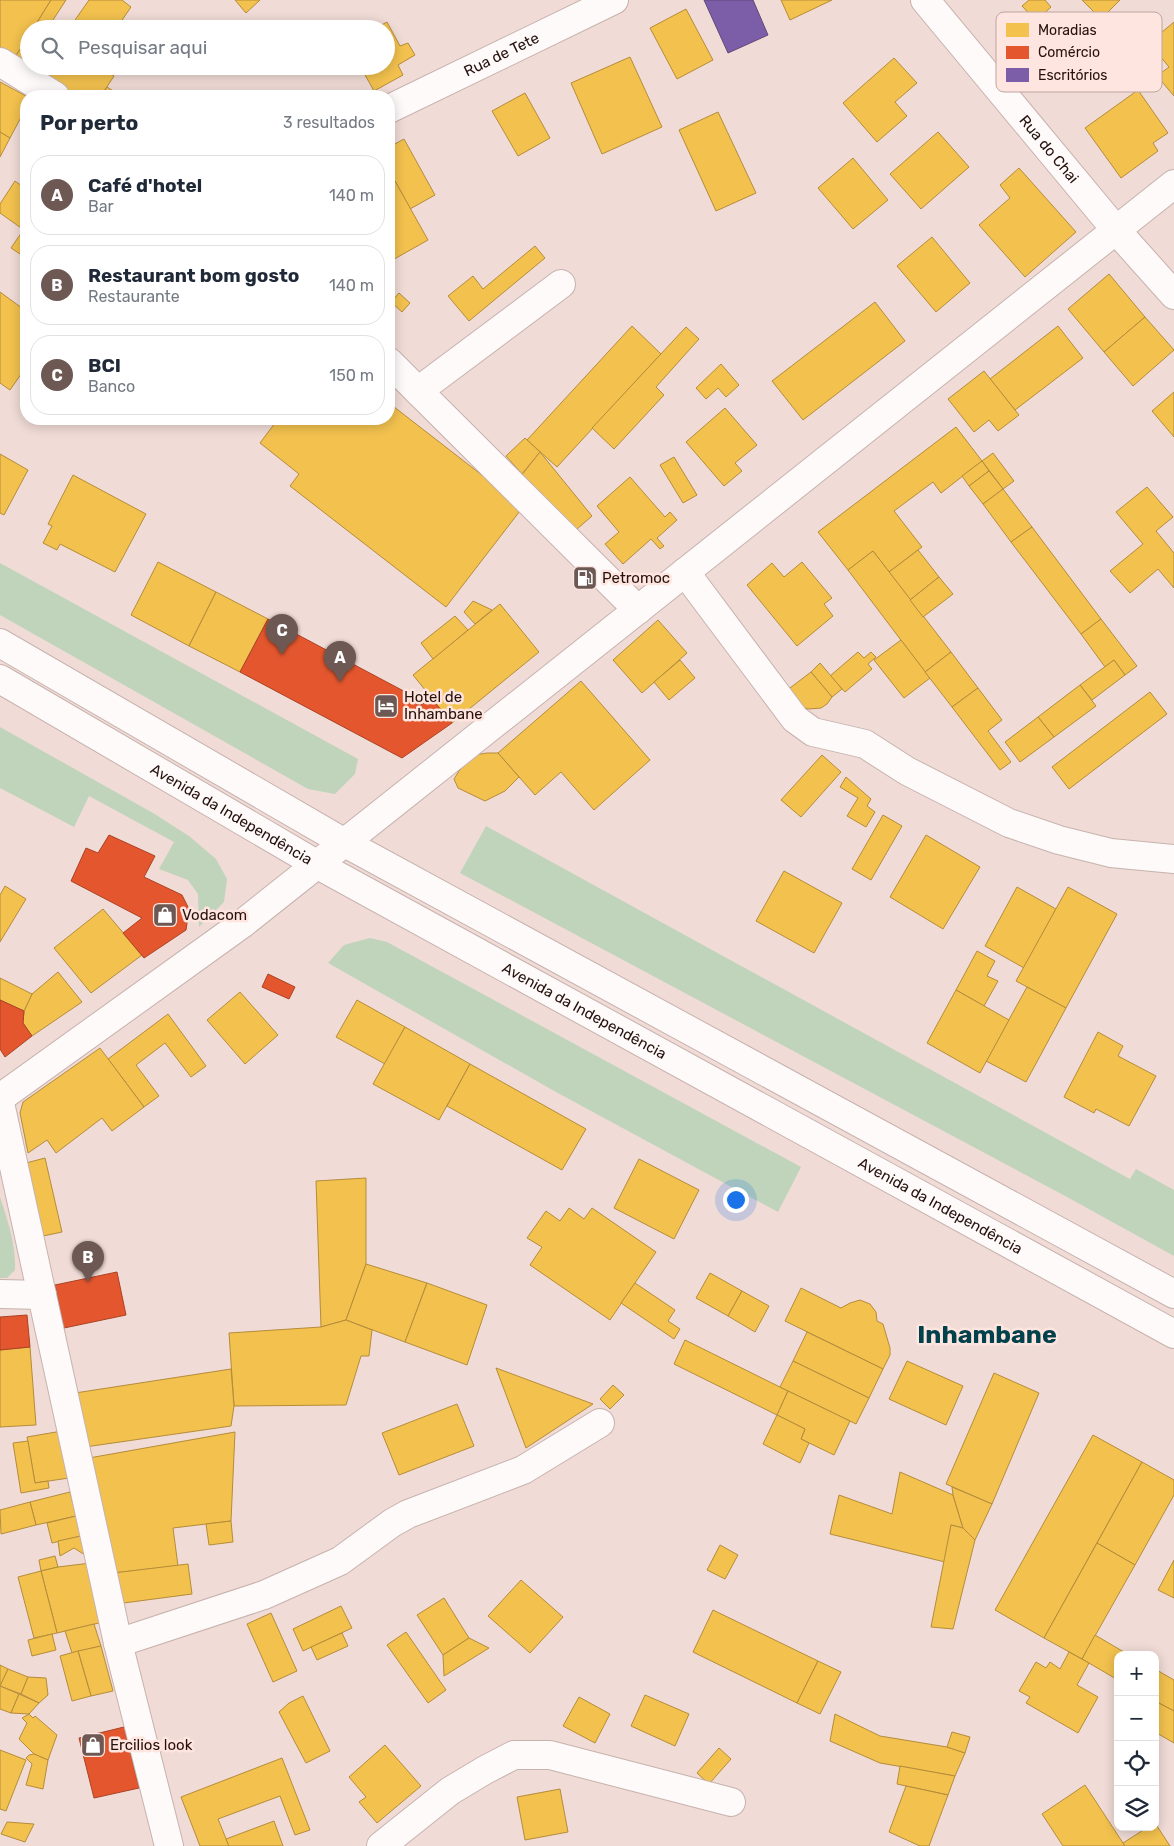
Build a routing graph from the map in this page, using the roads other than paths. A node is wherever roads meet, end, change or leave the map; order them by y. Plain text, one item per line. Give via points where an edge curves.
1 (614, 0) edge
2 (925, 0) edge
3 (0, 62) edge
4 (20, 74) edge
5 (21, 75) edge
6 (996, 85) edge
7 (45, 90) edge
8 (1001, 92) edge
9 (395, 106) edge
10 (1174, 184) edge
11 (1116, 230) junction
12 (561, 284) dead end
13 (1174, 295) edge
14 (395, 368) edge
15 (418, 391) junction
16 (685, 572) junction
17 (638, 610) junction
18 (0, 643) edge
19 (0, 679) edge
20 (345, 844) junction
21 (1174, 859) edge
22 (318, 865) junction
23 (0, 1098) edge
24 (0, 1103) edge
25 (0, 1294) edge
26 (1174, 1294) edge
27 (42, 1296) junction
28 (1174, 1334) edge
29 (600, 1423) dead end
30 (118, 1643) junction
31 (731, 1802) dead end
32 (169, 1846) edge
33 (381, 1846) edge

1 - 9 street, Rua de Tete
2 - 6 street, Rua do Chai
3 - 4 street
5 - 7 street
8 - 11 street, Rua do Chai
10 - 11 street
11 - 13 street, Rua do Chai
11 - 16 street
12 - 15 street
14 - 15 street
15 - 17 street
16 - 17 street
16 - 21 street via 795,719 813,732 864,744 907,771 1009,823 1111,853
17 - 20 street
18 - 20 street, Avenida da Independência
19 - 22 street, Avenida da Independência
20 - 22 street
20 - 26 street, Avenida da Independência
22 - 23 street via 242,924
22 - 28 street, Avenida da Independência
24 - 27 street
25 - 27 street
27 - 30 street
29 - 30 street via 523,1470 400,1518 321,1570 264,1595
30 - 32 street
31 - 33 street via 550,1755 514,1755 450,1792

